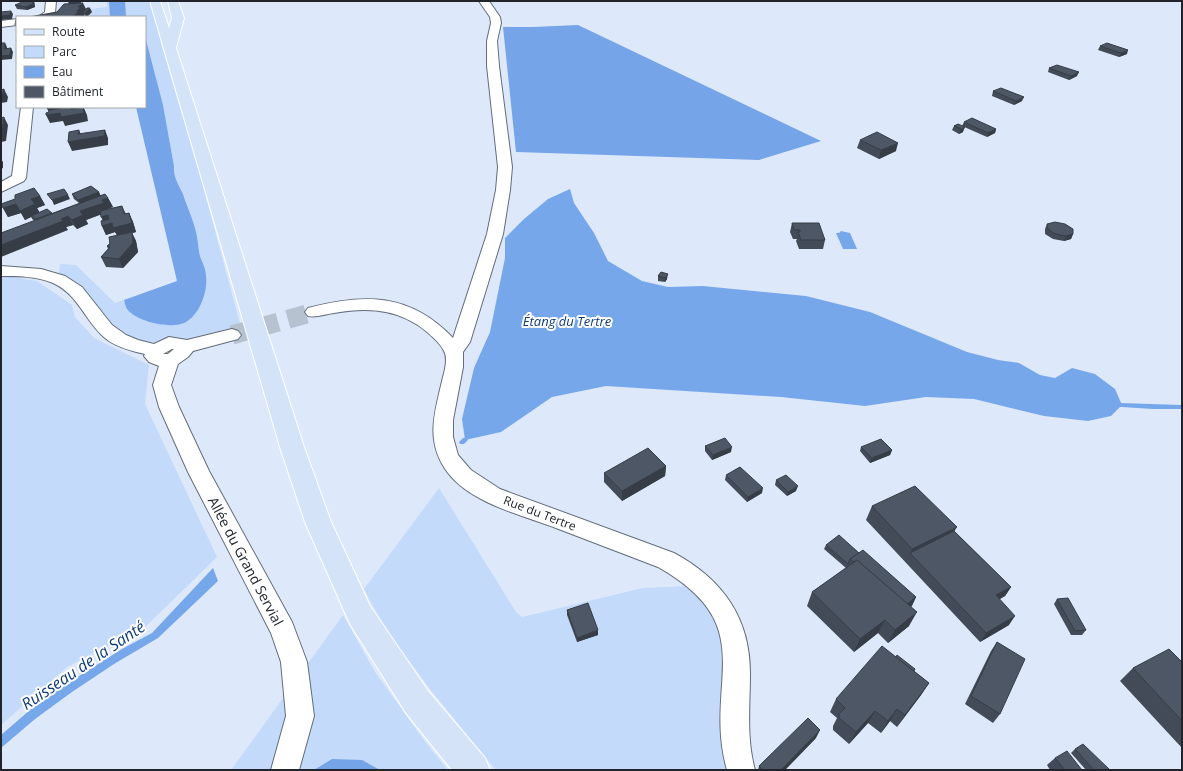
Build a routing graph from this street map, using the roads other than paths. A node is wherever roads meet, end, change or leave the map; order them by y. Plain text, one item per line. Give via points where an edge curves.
1 (51, 1) edge
2 (155, 1) edge
3 (173, 1) edge
4 (484, 1) edge
5 (44, 16) edge
6 (16, 22) edge
7 (1, 24) edge
8 (170, 47) junction
9 (27, 108) edge
10 (1, 188) edge
11 (1, 271) edge
12 (314, 312) tunnel mouth
13 (232, 335) tunnel mouth
14 (454, 351) junction
15 (170, 352) junction
16 (285, 770) edge
17 (473, 770) edge
18 (741, 770) edge

1 - 5 street via 50,13
2 - 8 main road
3 - 8 main road via 178,18
4 - 14 street via 496,23 492,41 493,66 505,175 496,233 461,342
6 - 7 street
8 - 17 main road via 290,439 318,522 360,615 417,702
9 - 10 street via 19,178
11 - 15 street via 40,273 59,279 76,291 105,330 120,341
12 - 14 street via 359,304 400,308 430,325
13 - 15 street
14 - 18 street, Rue du Tertre via 455,365 443,437 450,460 466,480 492,495 682,568 710,591 721,606 734,637 737,653 735,743
15 - 16 street, Allée du Grand Servial via 162,385 169,407 199,472 283,630 294,662 300,716

